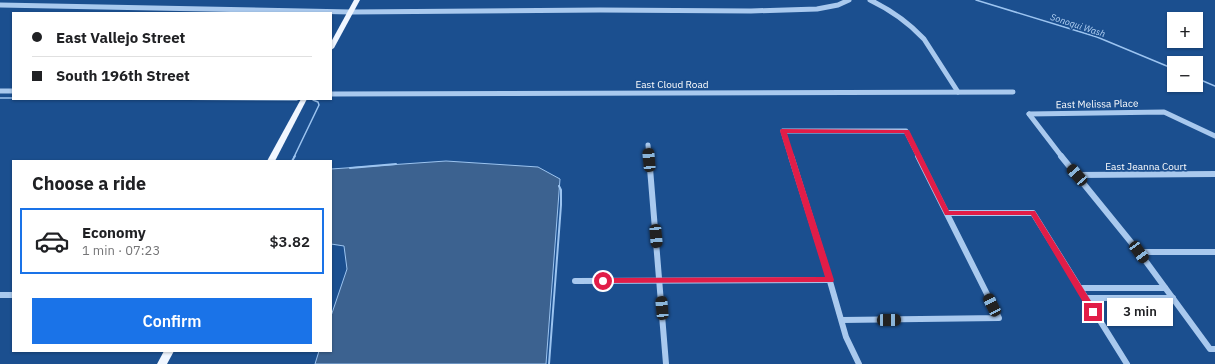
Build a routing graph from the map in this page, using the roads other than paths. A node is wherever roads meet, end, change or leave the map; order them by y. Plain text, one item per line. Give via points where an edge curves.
1 (357, 0) edge
2 (849, 0) edge
3 (870, 0) edge
4 (0, 5) edge
5 (351, 12) junction
6 (332, 46) edge
7 (0, 91) edge
8 (12, 91) edge
9 (958, 92) junction
10 (1013, 92) dead end
11 (332, 94) edge
12 (303, 100) edge
13 (1215, 136) edge
14 (648, 145) dead end
15 (272, 160) edge
16 (1215, 174) edge
17 (1077, 175) junction
18 (947, 213) junction
19 (1139, 252) junction
20 (1215, 252) edge
21 (830, 280) junction
22 (575, 281) dead end
23 (659, 281) junction
24 (1079, 288) junction
25 (1140, 288) junction
26 (1165, 288) junction
27 (0, 295) edge
28 (12, 295) edge
29 (1085, 298) junction
30 (1147, 298) junction
31 (1173, 298) junction
32 (842, 320) junction
33 (1213, 349) edge
34 (168, 352) edge
35 (162, 364) edge
36 (666, 364) edge
37 (858, 364) edge
38 (1126, 364) edge

1 - 5 main road
2 - 5 street via 817,10
3 - 9 street via 891,11 917,31
4 - 5 street
5 - 6 main road
7 - 8 street
9 - 10 street, East Cloud Road
9 - 11 street, East Cloud Road
12 - 15 main road
13 - 17 street, East Melissa Place via 1164,112 1029,114 1056,152
14 - 23 street
16 - 17 street, East Jeanna Court
17 - 19 street
18 - 21 street via 906,131 783,131
18 - 24 street via 1033,213
18 - 32 street via 999,318
19 - 20 street
19 - 26 street
21 - 23 street
21 - 32 street
22 - 23 street
23 - 36 street
24 - 25 street
24 - 29 street
25 - 26 street
25 - 30 street
26 - 31 street
27 - 28 street
29 - 30 street
29 - 38 street
30 - 31 street
31 - 33 street
32 - 37 street
34 - 35 main road

